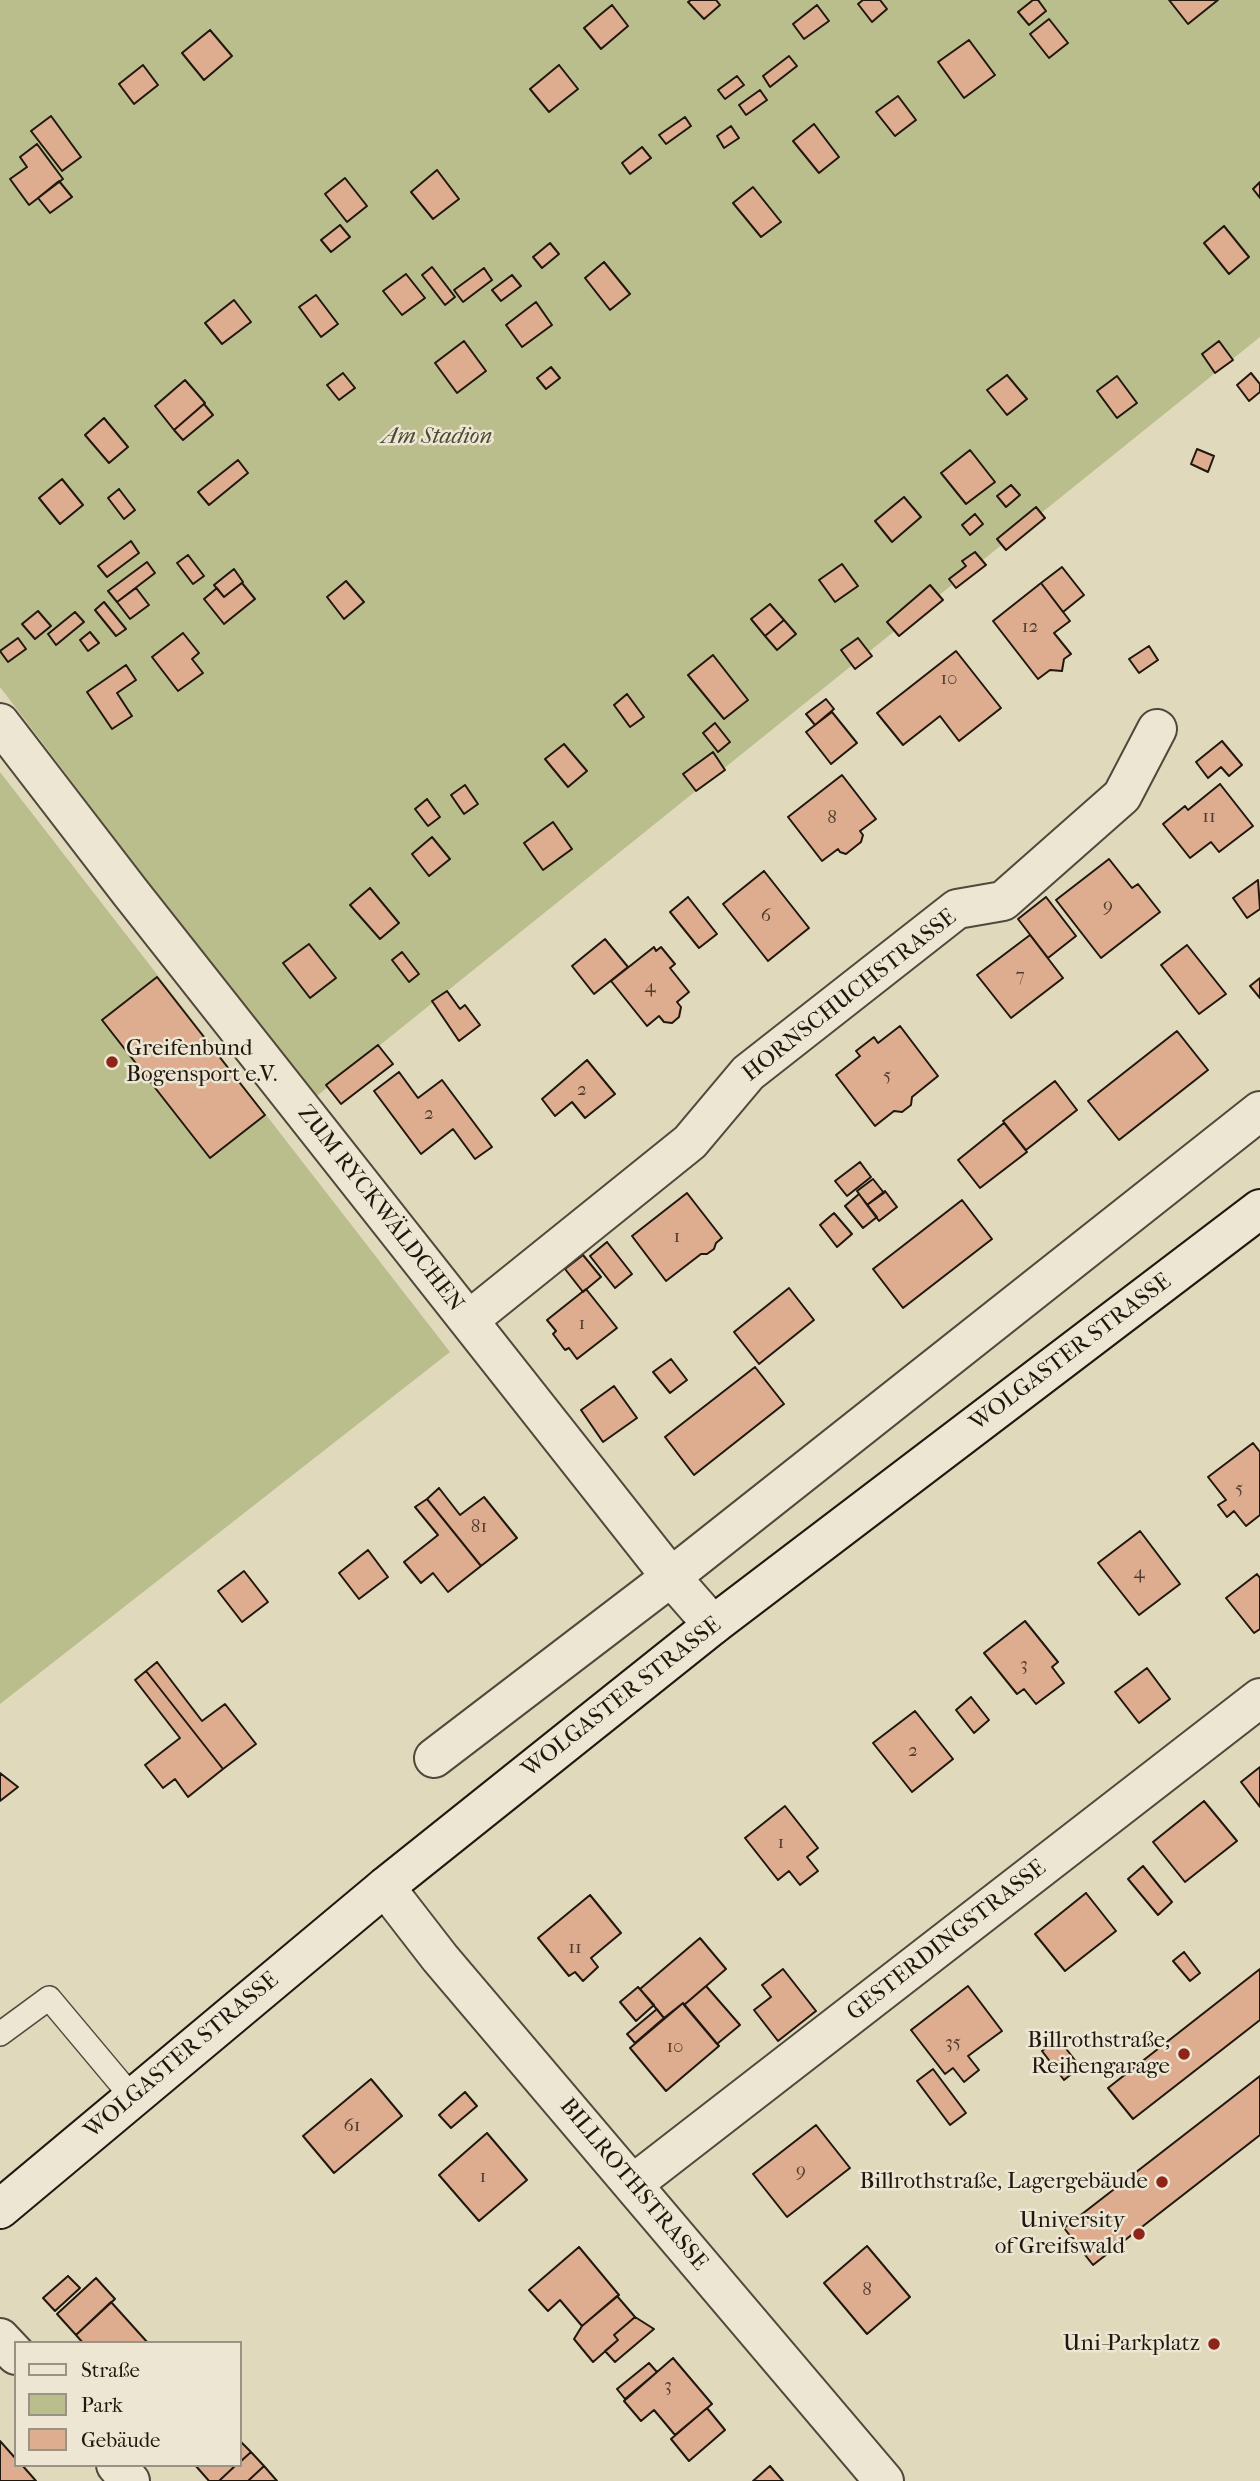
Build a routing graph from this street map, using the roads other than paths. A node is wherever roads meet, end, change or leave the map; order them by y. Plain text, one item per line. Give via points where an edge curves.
1 (0, 723) edge
2 (1157, 729) dead end
3 (1260, 1111) edge
4 (1260, 1209) edge
5 (469, 1321) junction
6 (671, 1577) junction
7 (713, 1625) junction
8 (1260, 1698) edge
9 (434, 1758) dead end
10 (385, 1887) junction
11 (0, 2034) edge
12 (132, 2097) junction
13 (633, 2184) junction
14 (0, 2209) edge
15 (0, 2338) edge
16 (14, 2353) edge
17 (118, 2467) edge
18 (130, 2481) edge
19 (884, 2481) edge

1 - 5 street, ZUM RYCKWÄLDCHEN
2 - 5 street, HORNSCHUCHSTRASSE via 1122,796 1003,901 957,909 946,917 748,1073 690,1142
3 - 6 street
4 - 7 street, WOLGASTER STRASSE
5 - 6 street, ZUM RYCKWÄLDCHEN
6 - 7 street, ZUM RYCKWÄLDCHEN
6 - 9 street
7 - 10 street, WOLGASTER STRASSE
8 - 13 street, GESTERDINGSTRASSE
10 - 12 street, WOLGASTER STRASSE
10 - 13 street, BILLROTHSTRASSE
11 - 12 lane via 49,1998
12 - 14 street, WOLGASTER STRASSE
13 - 19 street, BILLROTHSTRASSE
15 - 16 street
17 - 18 street

